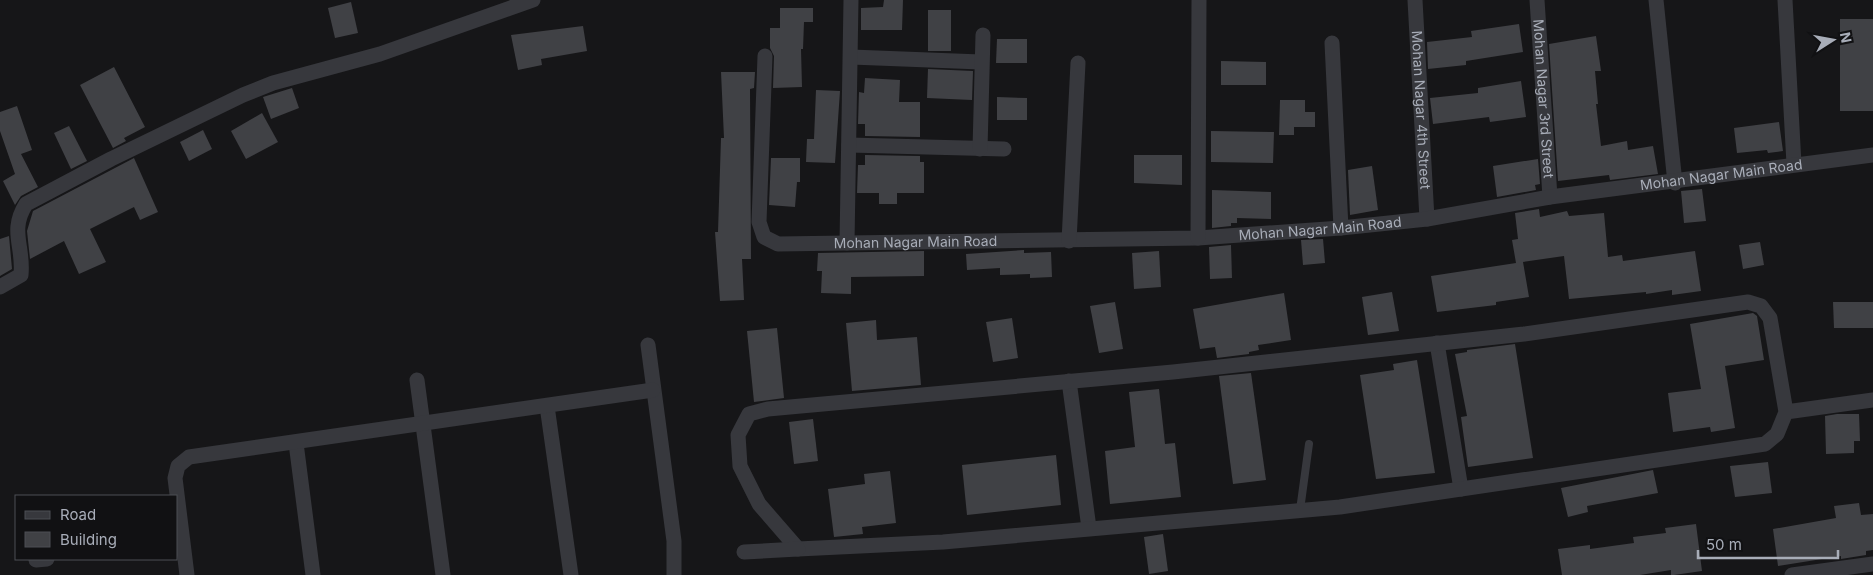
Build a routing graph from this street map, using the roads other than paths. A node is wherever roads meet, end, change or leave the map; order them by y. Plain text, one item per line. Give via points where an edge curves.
1 (533, 0) edge
2 (851, 0) edge
3 (1199, 0) edge
4 (1415, 0) edge
5 (1537, 0) edge
6 (1656, 0) edge
7 (1785, 0) edge
8 (984, 35) dead end
9 (1332, 43) dead end
10 (765, 56) dead end
11 (851, 57) junction
12 (981, 62) junction
13 (1078, 63) dead end
14 (849, 145) junction
15 (980, 149) junction
16 (1004, 149) dead end
17 (1873, 155) edge
18 (1794, 164) junction
19 (1675, 183) junction
20 (1550, 197) junction
21 (1427, 219) junction
22 (1340, 228) junction
23 (1198, 238) junction
24 (1069, 241) junction
25 (847, 243) junction
26 (0, 287) edge
27 (1437, 343) junction
28 (648, 345) dead end
29 (417, 380) dead end
30 (1069, 381) junction
31 (653, 390) junction
32 (1873, 400) edge
33 (547, 406) junction
34 (1786, 412) junction
35 (423, 424) junction
36 (296, 442) junction
37 (1308, 444) dead end
38 (1461, 489) junction
39 (176, 495) edge
40 (1300, 510) junction
41 (178, 525) edge
42 (1089, 528) junction
43 (179, 541) edge
44 (798, 549) junction
45 (744, 552) dead end
46 (1873, 564) edge
47 (187, 575) edge
48 (313, 575) edge
49 (444, 575) edge
50 (571, 575) edge
51 (674, 575) edge
52 (1793, 575) edge

1 - 26 street via 380,54 273,83 111,158 26,204 18,217 17,235 23,257 21,275
2 - 11 street
3 - 23 street
4 - 21 street, Mohan Nagar 4th Street
5 - 20 street, Mohan Nagar 3rd Street
6 - 19 street
7 - 18 street
8 - 12 street
9 - 22 street
10 - 25 street, Mohan Nagar Main Road via 759,222 764,237 778,244
11 - 12 street
11 - 14 street
12 - 15 street
13 - 24 street
14 - 15 street
14 - 25 street
15 - 16 street
17 - 18 street, Mohan Nagar Main Road
18 - 19 street, Mohan Nagar Main Road
19 - 20 street, Mohan Nagar Main Road
20 - 21 street, Mohan Nagar Main Road
21 - 22 street, Mohan Nagar Main Road
22 - 23 street, Mohan Nagar Main Road
23 - 24 street, Mohan Nagar Main Road
24 - 25 street, Mohan Nagar Main Road
27 - 30 street
27 - 34 street via 1748,302 1762,306 1770,318
27 - 38 street
28 - 31 street
29 - 35 street
30 - 42 street
30 - 44 street via 768,409 749,414 738,435 740,466 759,504
31 - 33 street
31 - 51 street via 674,541
32 - 34 street
33 - 35 street
33 - 50 street
34 - 38 street via 1777,434 1765,444
35 - 36 street
35 - 49 street
36 - 39 street via 192,456 176,469
36 - 48 street
37 - 40 lane
38 - 40 street
40 - 42 street
41 - 43 street
42 - 44 street via 943,542
43 - 47 street
44 - 45 street
46 - 52 street

